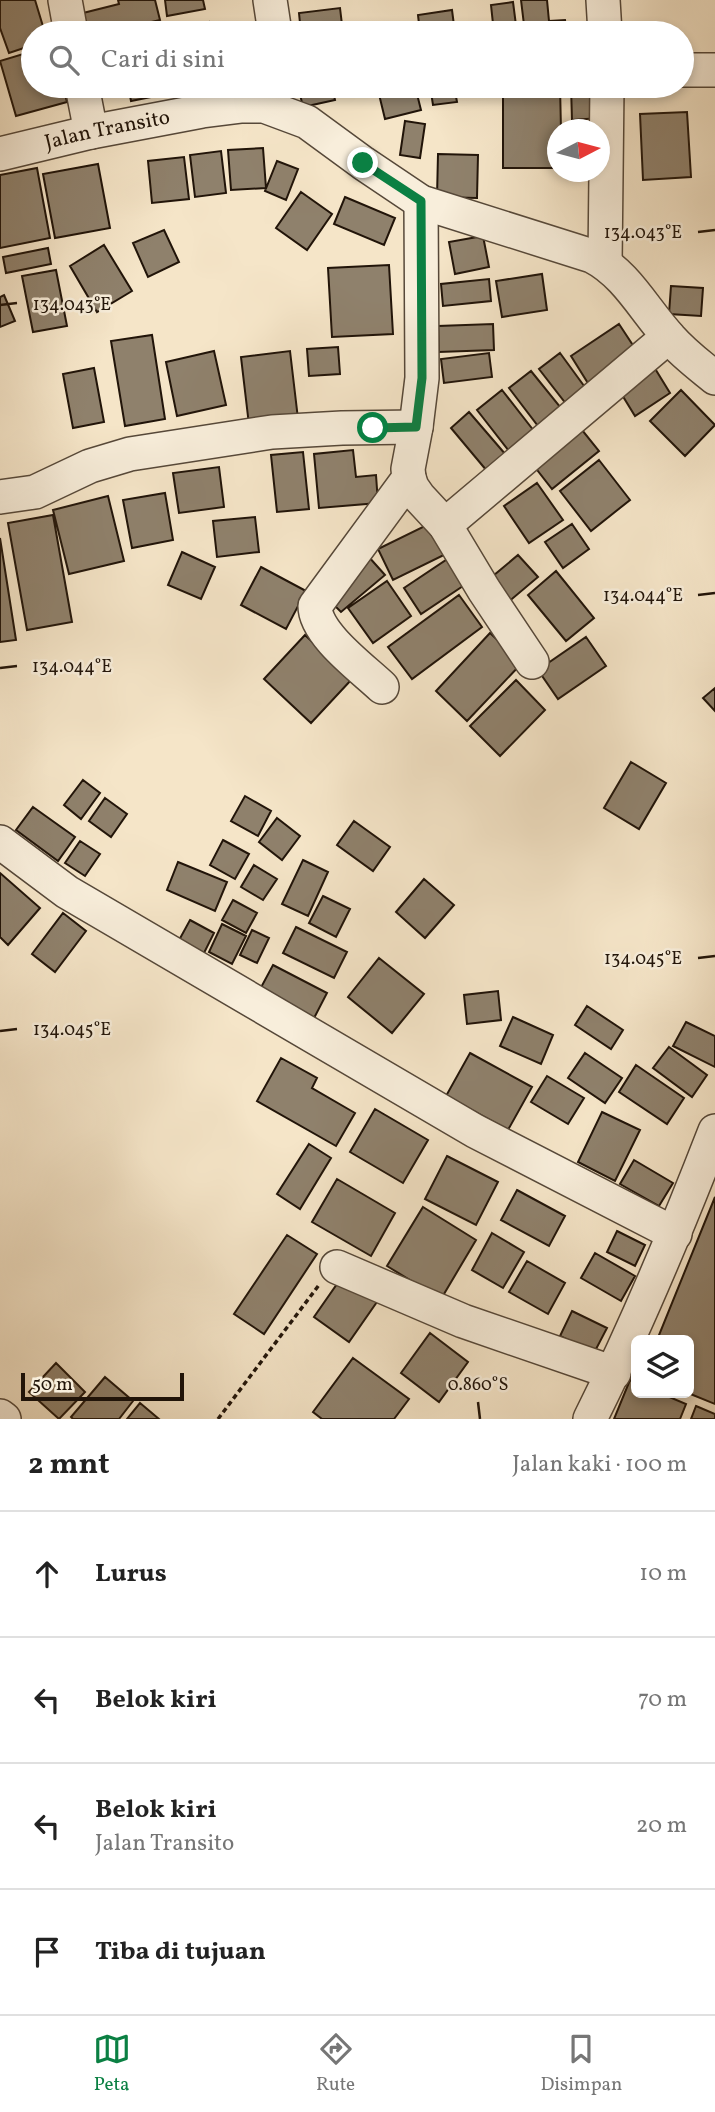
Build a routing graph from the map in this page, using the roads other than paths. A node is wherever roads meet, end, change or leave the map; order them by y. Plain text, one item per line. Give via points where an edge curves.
1 (65, 0) edge
2 (270, 0) edge
3 (603, 0) edge
4 (69, 21) edge
5 (273, 21) edge
6 (604, 21) edge
7 (694, 70) edge
8 (715, 71) edge
9 (84, 98) edge
10 (607, 98) edge
11 (284, 99) edge
12 (90, 132) junction
13 (0, 154) edge
14 (421, 201) junction
15 (606, 263) junction
16 (668, 337) junction
17 (715, 377) edge
18 (416, 427) junction
19 (409, 478) junction
20 (0, 498) edge
21 (445, 525) junction
22 (532, 662) dead end
23 (382, 687) dead end
24 (0, 842) edge
25 (715, 1131) edge
26 (676, 1234) junction
27 (338, 1267) road end
28 (614, 1373) junction
29 (590, 1419) edge

1 - 4 street
2 - 5 street
3 - 6 street
7 - 8 street
9 - 12 street
10 - 15 street
11 - 12 street, Jalan Transito via 264,106 202,111
11 - 14 street, Jalan Transito via 307,122
12 - 13 street, Jalan Transito
14 - 15 street, Jalan Transito
14 - 18 street via 422,378
15 - 16 street, Jalan Transito
16 - 17 street, Jalan Transito
16 - 21 street
18 - 19 street
18 - 20 street via 272,432 130,453 35,492
19 - 21 street via 419,497
19 - 23 street via 314,606 326,635
21 - 22 street
24 - 26 street via 67,892 475,1131
25 - 26 street
26 - 28 street
27 - 28 street via 463,1321
28 - 29 street

